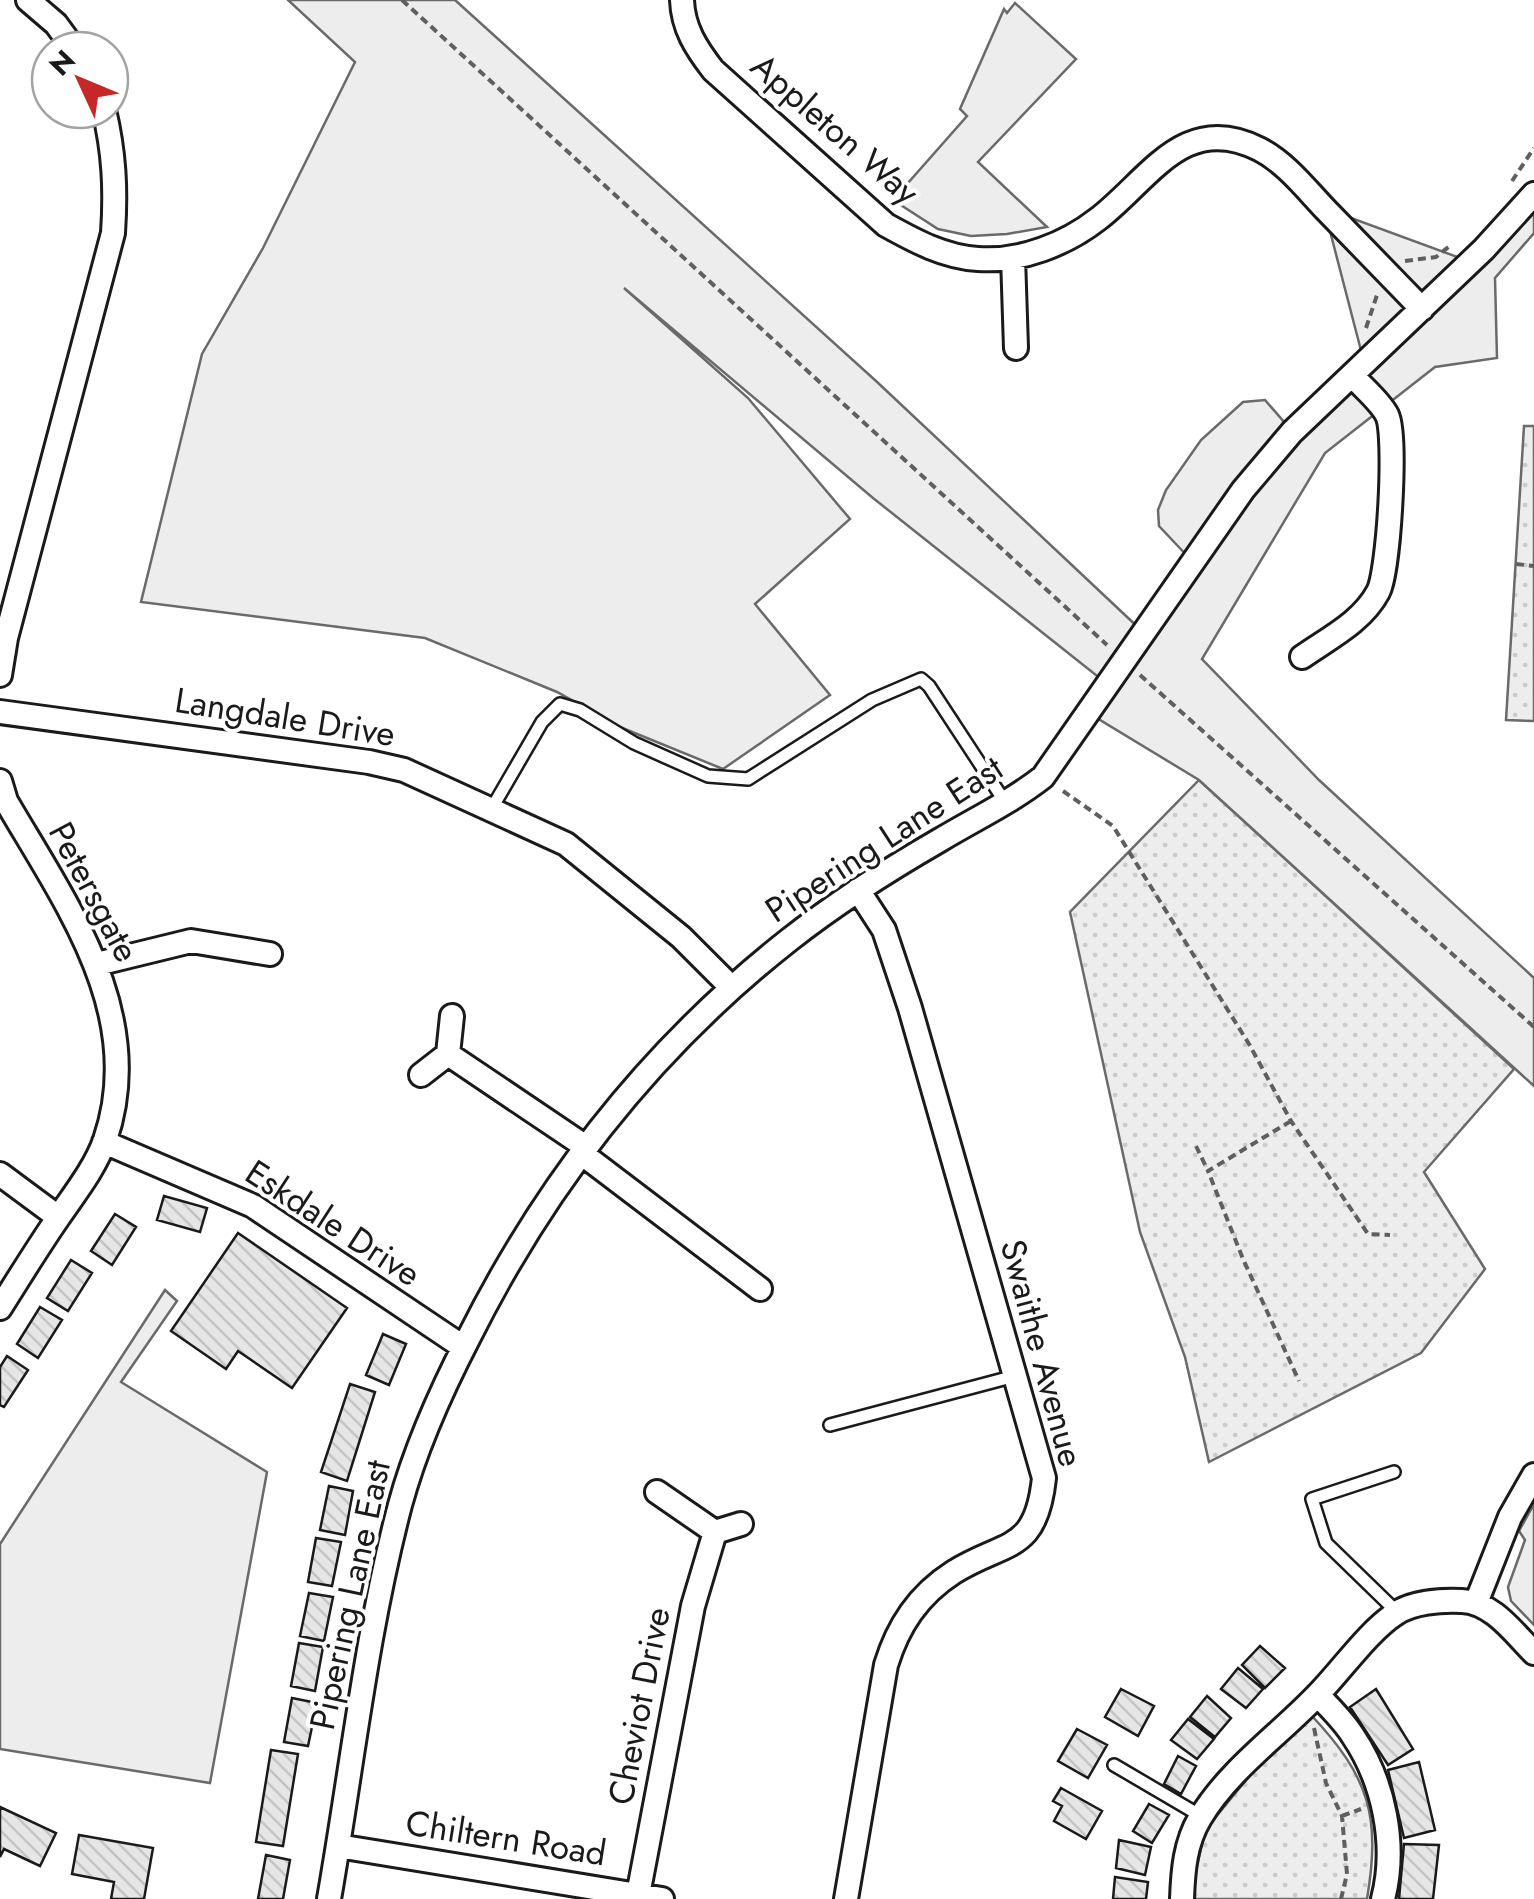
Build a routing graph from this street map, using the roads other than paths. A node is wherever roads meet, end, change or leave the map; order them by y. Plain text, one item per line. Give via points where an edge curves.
1 (28, 0) edge
2 (682, 0) edge
3 (60, 30) edge
4 (109, 130) edge
5 (1533, 196) edge
6 (1013, 258) junction
7 (1422, 309) junction
8 (1016, 348) dead end
9 (1352, 374) junction
10 (3, 637) edge
11 (1302, 657) dead end
12 (0, 675) edge
13 (0, 712) edge
14 (2, 795) edge
15 (1006, 802) junction
16 (492, 808) junction
17 (858, 890) junction
18 (270, 954) dead end
19 (97, 964) junction
20 (731, 987) junction
21 (452, 1016) dead end
22 (448, 1054) junction
23 (421, 1075) dead end
24 (104, 1142) junction
25 (584, 1150) junction
26 (0, 1174) edge
27 (58, 1217) junction
28 (760, 1290) dead end
29 (0, 1308) edge
30 (463, 1347) junction
31 (1015, 1376) junction
32 (830, 1425) dead end
33 (1394, 1472) dead end
34 (1534, 1475) edge
35 (657, 1492) dead end
36 (740, 1524) dead end
37 (715, 1532) junction
38 (1476, 1603) junction
39 (1397, 1612) junction
40 (1534, 1653) edge
41 (1313, 1699) junction
42 (1114, 1765) dead end
43 (1201, 1816) junction
44 (338, 1846) junction
45 (638, 1895) junction
46 (328, 1899) edge
47 (662, 1899) edge
48 (846, 1899) edge
49 (1182, 1899) edge
50 (1383, 1899) edge

1 - 3 street
2 - 6 street, Appleton Way via 686,26 713,70 886,225 947,254
4 - 10 street via 113,233
5 - 7 street, Pipering Lane East
6 - 7 street, Appleton Way via 1080,232 1179,147 1203,138 1241,140 1292,175
6 - 8 street
7 - 9 street, Pipering Lane East
9 - 11 street via 1387,415 1393,439 1385,564 1380,589 1366,608
9 - 15 street, Pipering Lane East via 1243,490 1043,777
10 - 12 street
13 - 16 street, Langdale Drive via 369,762
14 - 19 street, Petersgate
15 - 16 lane via 921,679 872,700 748,779 708,776 560,704 542,722
15 - 17 street, Pipering Lane East
16 - 20 street, Langdale Drive via 566,844
17 - 20 street, Pipering Lane East
17 - 31 street, Swaithe Avenue via 884,930 910,1008
18 - 19 street via 191,941
19 - 24 street, Petersgate via 112,1008 116,1060 115,1103
20 - 25 street, Pipering Lane East via 661,1056
21 - 22 street
22 - 23 street
22 - 25 street
24 - 27 street, Petersgate
24 - 30 street, Eskdale Drive via 253,1206
25 - 28 street
25 - 30 street, Pipering Lane East via 505,1264
26 - 27 street
27 - 29 street, Petersgate
30 - 44 street, Pipering Lane East via 400,1505
31 - 32 lane
31 - 48 street, Swaithe Avenue via 1044,1478 1041,1505 1028,1531 954,1572 897,1630
33 - 39 lane via 1312,1499 1326,1543
34 - 38 street
35 - 37 street
36 - 37 street
37 - 45 street, Cheviot Drive via 693,1606
38 - 39 street via 1429,1602
38 - 40 street
39 - 41 street
41 - 43 street
41 - 50 street via 1352,1733 1383,1801
42 - 43 lane
43 - 49 street via 1183,1868
44 - 45 street, Chiltern Road
44 - 46 street, Pipering Lane East
45 - 47 street, Chiltern Road

